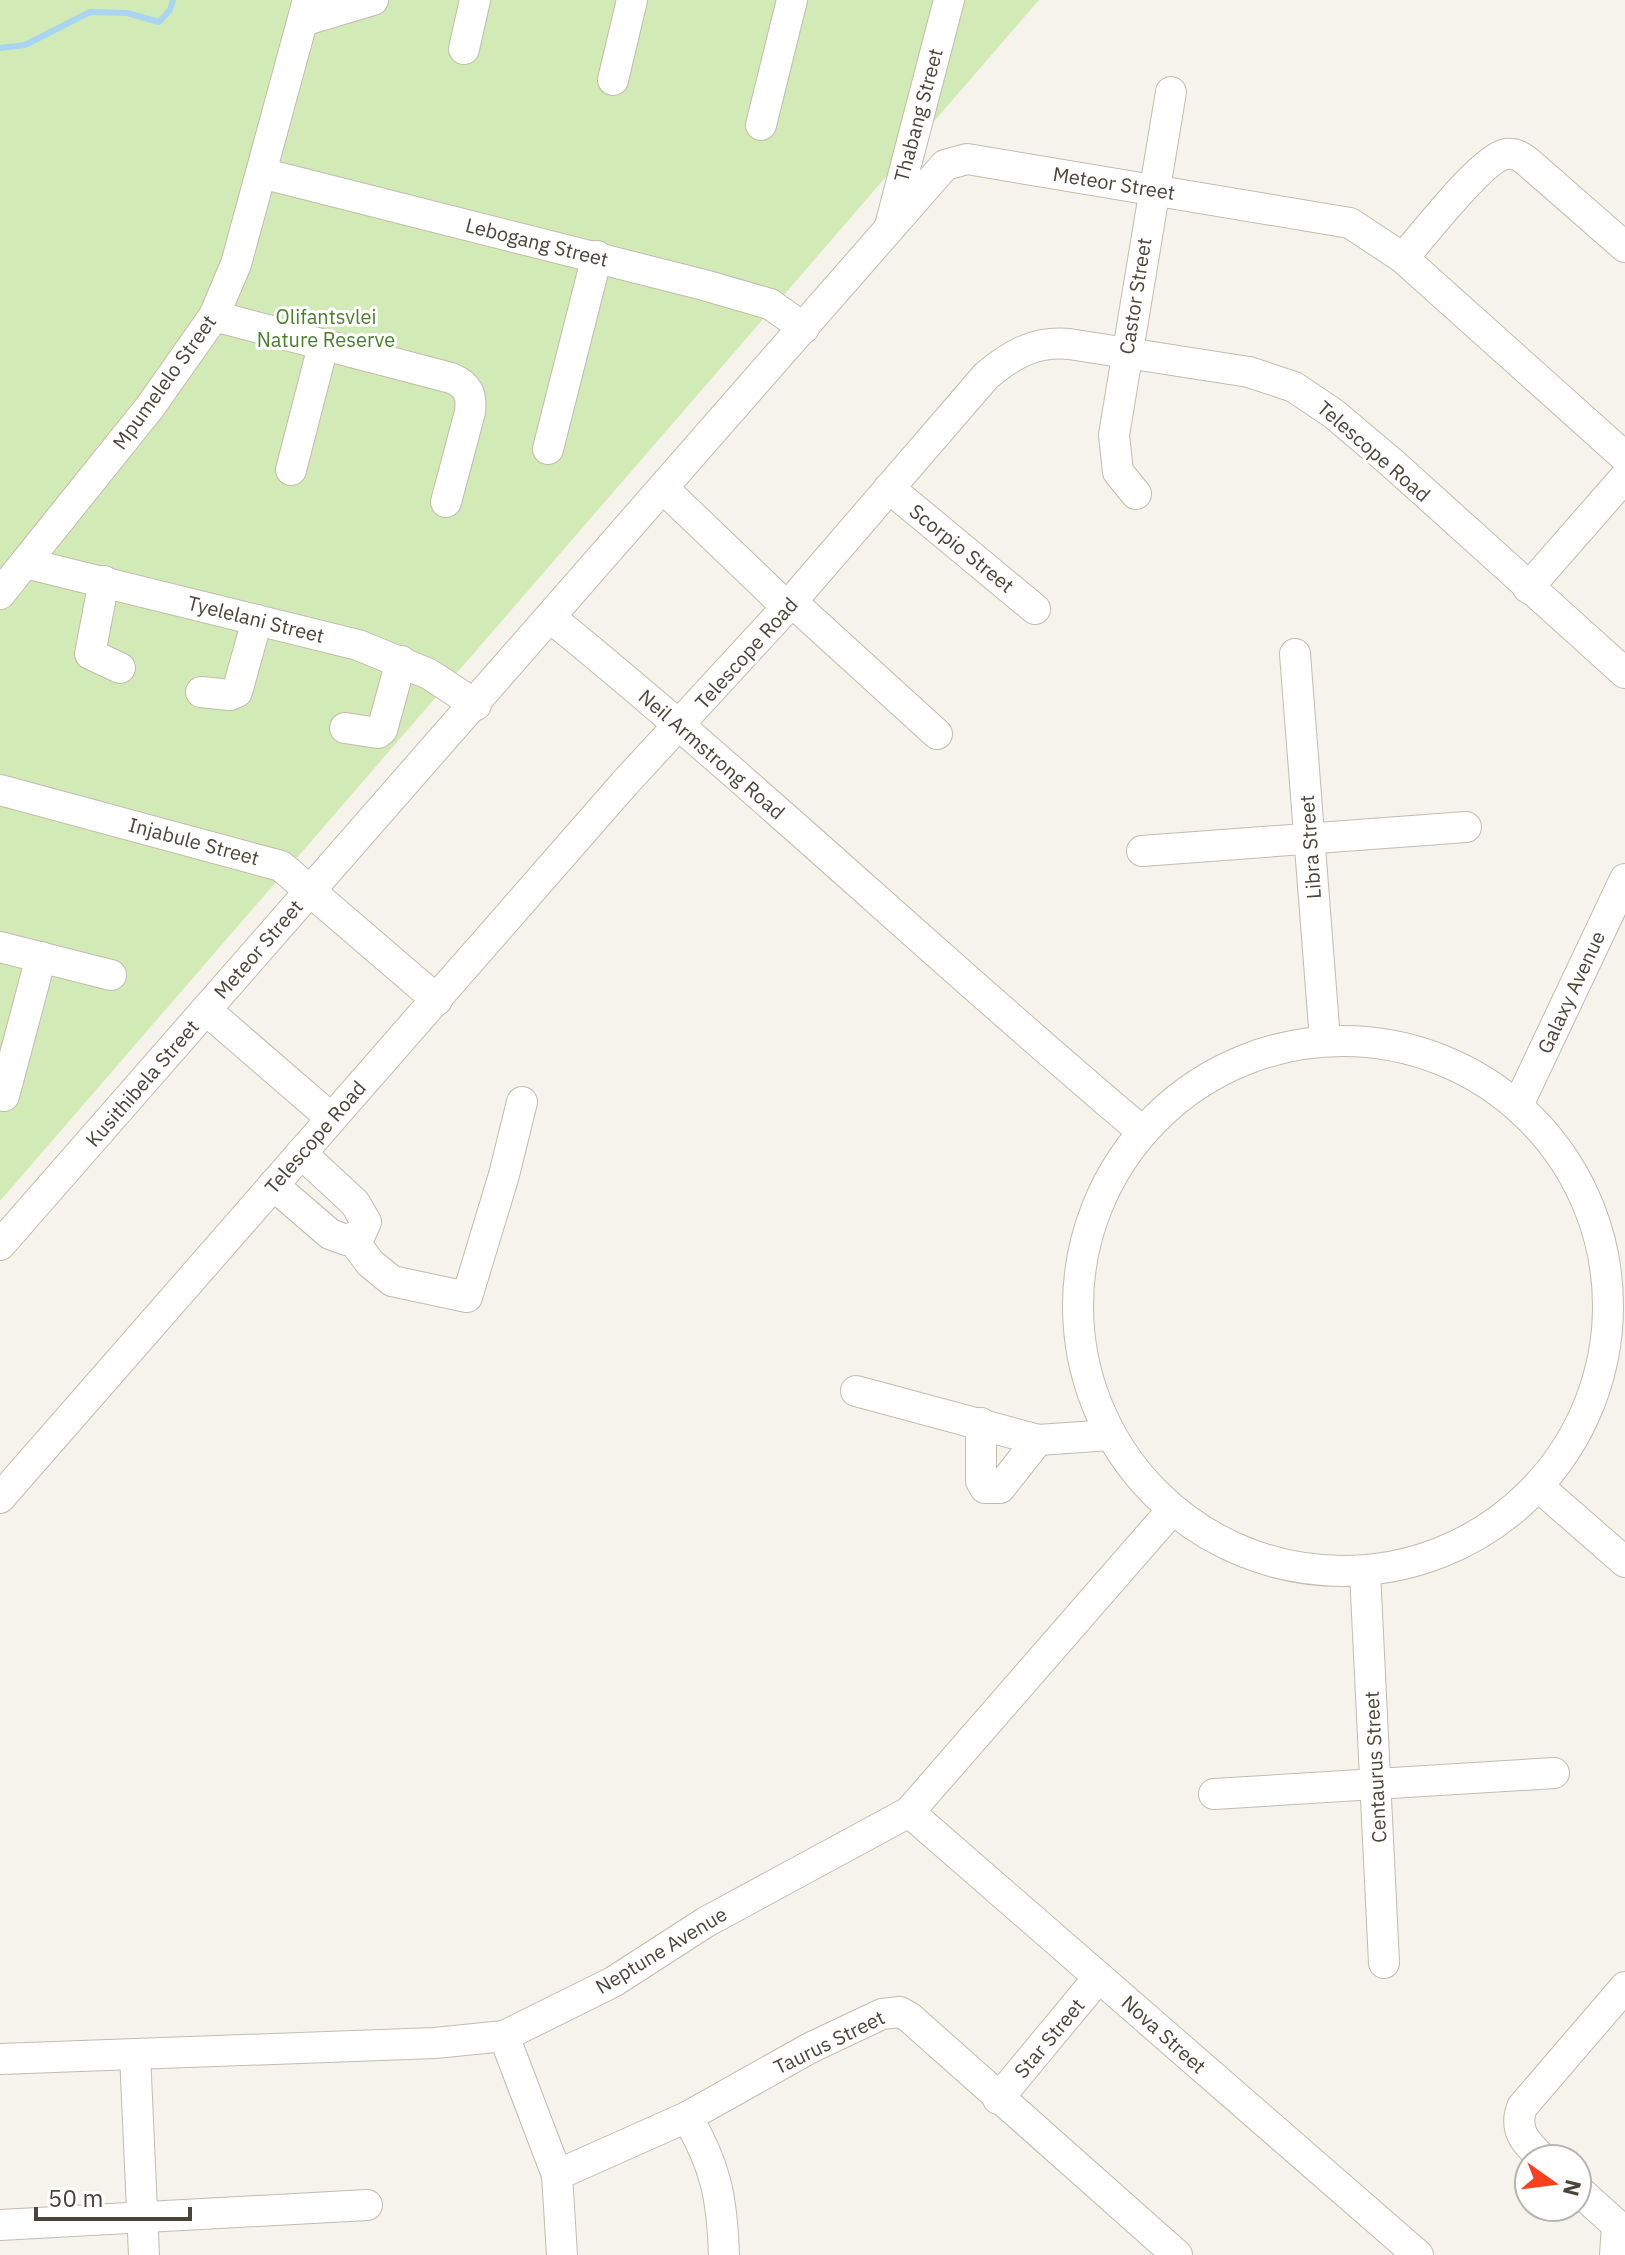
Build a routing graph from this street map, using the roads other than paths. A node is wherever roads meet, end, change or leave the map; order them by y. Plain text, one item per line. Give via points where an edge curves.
1 (373, 0) edge
2 (475, 0) edge
3 (632, 0) edge
4 (792, 0) edge
5 (949, 0) edge
6 (305, 11) edge
7 (464, 49) dead end
8 (613, 80) dead end
9 (1171, 92) dead end
10 (761, 125) dead end
11 (261, 173) junction
12 (1152, 188) junction
13 (889, 229) junction
14 (1625, 247) edge
15 (597, 256) junction
16 (1403, 258) junction
17 (214, 316) junction
18 (804, 328) junction
19 (323, 346) junction
20 (1126, 351) junction
21 (548, 449) dead end
22 (1625, 457) edge
23 (291, 470) dead end
24 (1625, 477) edge
25 (889, 488) junction
26 (664, 489) junction
27 (1136, 494) dead end
28 (446, 502) dead end
29 (25, 563) junction
30 (104, 581) junction
31 (1528, 588) junction
32 (0, 594) edge
33 (789, 605) junction
34 (1035, 609) dead end
35 (551, 618) junction
36 (257, 620) junction
37 (1295, 654) dead end
38 (401, 661) junction
39 (120, 668) dead end
40 (1625, 673) edge
41 (201, 692) dead end
42 (476, 705) junction
43 (682, 724) junction
44 (345, 728) dead end
45 (937, 734) dead end
46 (0, 790) edge
47 (1466, 827) dead end
48 (1309, 838) junction
49 (1142, 851) dead end
50 (1625, 879) edge
51 (310, 889) junction
52 (0, 947) edge
53 (41, 957) junction
54 (111, 975) dead end
55 (437, 1000) junction
56 (206, 1010) junction
57 (1325, 1040) junction
58 (4, 1096) dead end
59 (522, 1102) dead end
60 (1518, 1105) junction
61 (331, 1118) junction
62 (1143, 1132) junction
63 (301, 1153) junction
64 (273, 1185) junction
65 (353, 1240) junction
66 (0, 1245) edge
67 (1616, 1299) edge
68 (856, 1391) dead end
69 (981, 1423) junction
70 (1111, 1435) junction
71 (1038, 1440) junction
72 (1538, 1486) junction
73 (2, 1492) edge
74 (1172, 1510) junction
75 (1625, 1562) edge
76 (1365, 1572) junction
77 (1554, 1773) dead end
78 (1376, 1784) junction
79 (1214, 1794) dead end
80 (909, 1812) junction
81 (1384, 1963) dead end
82 (1099, 1977) junction
83 (1625, 1987) edge
84 (504, 2036) junction
85 (135, 2054) junction
86 (0, 2059) edge
87 (998, 2099) junction
88 (687, 2117) junction
89 (1529, 2143) edge
90 (557, 2175) junction
91 (367, 2205) dead end
92 (1593, 2205) edge
93 (142, 2218) junction
94 (0, 2225) edge
95 (1619, 2232) edge
96 (723, 2242) edge
97 (144, 2255) edge
98 (562, 2255) edge
99 (1177, 2255) edge
100 (1418, 2255) edge

1 - 6 street
2 - 7 street
3 - 8 street
4 - 10 street
5 - 13 street, Thabang Street
6 - 11 street, Mpumelelo Street
9 - 12 street, Castor Street
11 - 15 street, Lebogang Street
11 - 17 street, Mpumelelo Street via 236,264
12 - 13 street, Meteor Street via 958,160 945,165
12 - 16 street, Meteor Street via 1350,223
12 - 20 street, Castor Street
13 - 18 street, Meteor Street
14 - 16 street via 1513,154 1485,166
15 - 18 street, Lebogang Street via 770,304
15 - 21 street
16 - 22 street, Meteor Street
17 - 19 street
17 - 29 street, Mpumelelo Street via 150,407
18 - 26 street, Meteor Street
19 - 23 street
19 - 28 street via 466,386 470,412
20 - 25 street, Telescope Road via 1050,342 1010,356 986,376
20 - 27 street, Castor Street via 1114,456 1118,472
20 - 31 street, Telescope Road via 1249,372 1294,387 1380,453
24 - 31 street
25 - 33 street, Telescope Road
25 - 34 street, Scorpio Street
26 - 33 street
26 - 35 street, Meteor Street
29 - 30 street, Tyelelani Street
29 - 32 street, Mpumelelo Street
30 - 36 street, Tyelelani Street
30 - 39 street via 90,654
31 - 40 street, Telescope Road
33 - 43 street, Telescope Road
33 - 45 street
35 - 42 street
35 - 43 street, Neil Armstrong Road
36 - 38 street, Tyelelani Street
36 - 41 street via 237,692
37 - 48 street, Libra Street
38 - 42 street, Tyelelani Street
38 - 44 street via 382,730
42 - 51 street
43 - 55 street, Telescope Road
43 - 62 street, Neil Armstrong Road
46 - 51 street, Injabule Street via 245,853 281,866
47 - 48 street
48 - 49 street
48 - 57 street, Libra Street
50 - 60 street, Galaxy Avenue
51 - 55 street, Injabule Street
51 - 56 street, Meteor Street
52 - 53 street
53 - 54 street
53 - 58 street
55 - 61 street, Telescope Road
56 - 61 street, Kusithibela Street
56 - 66 street, Kusithibela Street
57 - 60 street via 1377,1041 1428,1053 1476,1074
57 - 62 street via 1257,1054 1225,1067 1167,1107
59 - 65 street via 467,1297 392,1281
60 - 67 street via 1555,1145 1584,1192
61 - 63 street, Telescope Road
62 - 70 street via 1123,1157 1094,1215 1080,1278 1087,1375
63 - 64 street, Telescope Road
63 - 65 street via 364,1215 364,1229
64 - 65 street via 330,1234
64 - 73 street, Telescope Road
67 - 72 street via 1598,1380 1570,1442
68 - 69 street
69 - 71 street
69 - 71 street via 985,1488 1000,1488
70 - 71 street
70 - 74 street via 1142,1480
72 - 75 street
72 - 76 street via 1502,1519 1460,1545 1414,1563
74 - 76 street via 1215,1540 1263,1560 1313,1571
74 - 80 street, Neptune Avenue
76 - 78 street, Centaurus Street
77 - 78 street
78 - 79 street
78 - 81 street, Centaurus Street
80 - 82 street, Nova Street
80 - 84 street, Neptune Avenue via 706,1922 613,1982
82 - 87 street, Star Street
82 - 100 street, Nova Street
83 - 89 street via 1522,2107 1518,2120
84 - 85 street, Neptune Avenue
84 - 90 street
85 - 86 street, Neptune Avenue
85 - 93 street
87 - 88 street, Taurus Street via 909,2017 889,2012 810,2048
87 - 99 street, Taurus Street
88 - 90 street, Taurus Street
88 - 96 street via 719,2185
90 - 98 street
91 - 93 street
92 - 95 street
93 - 94 street
93 - 97 street

